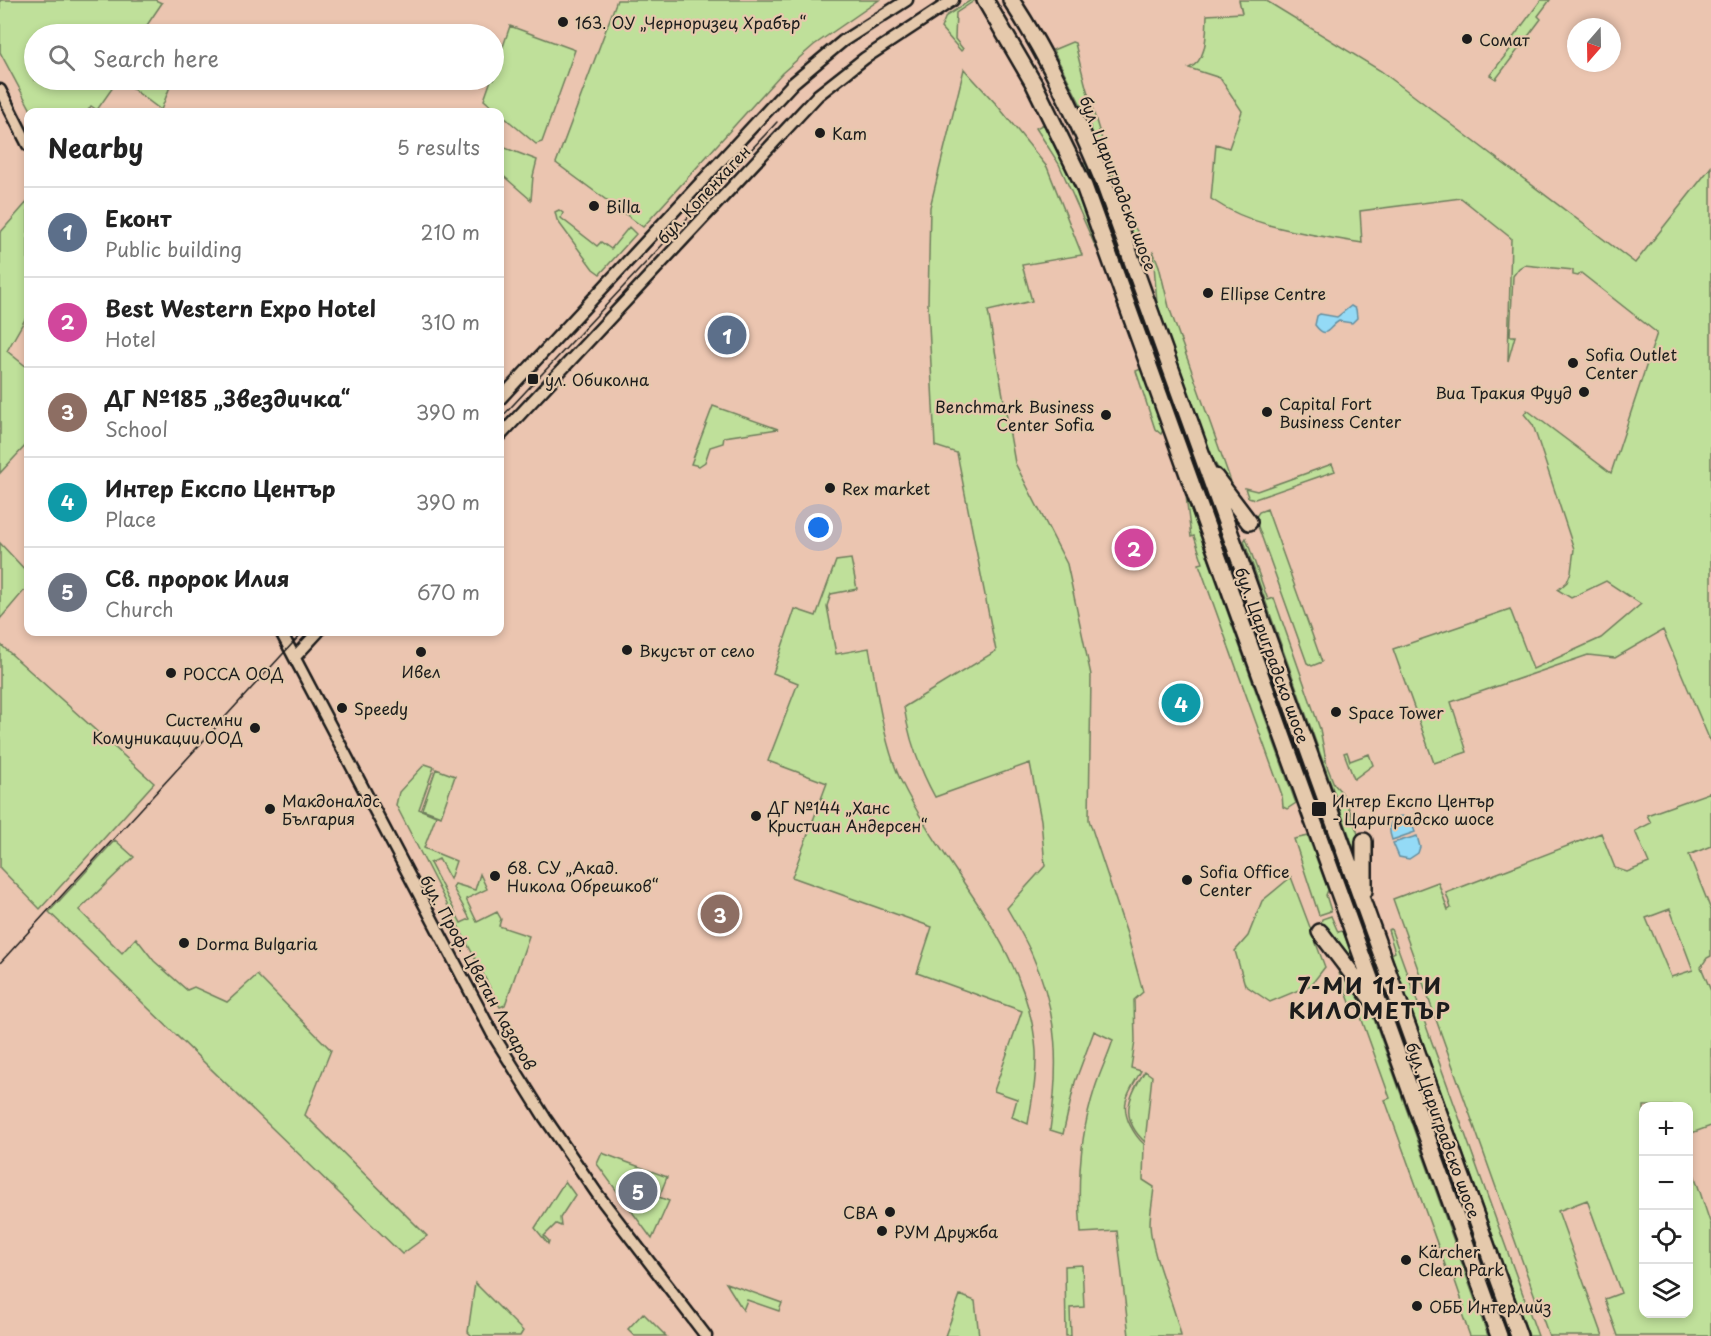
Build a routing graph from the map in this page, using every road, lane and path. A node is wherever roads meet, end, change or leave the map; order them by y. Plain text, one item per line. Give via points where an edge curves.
1 (907, 0) edge
2 (953, 0) edge
3 (985, 0) edge
4 (1011, 0) edge
5 (0, 90) edge
6 (24, 137) edge
7 (504, 395) edge
8 (504, 432) edge
9 (1203, 459) junction
10 (1250, 522) dead end
11 (285, 636) edge
12 (314, 636) edge
13 (295, 657) junction
14 (1364, 841) dead end
15 (1365, 909) junction
16 (1320, 932) dead end
17 (1382, 1012) junction
18 (706, 1336) edge
19 (1499, 1336) edge
20 (1519, 1336) edge

1 - 7 main road, бул. Копенхаген via 843,41 793,82
2 - 8 main road, бул. Копенхаген via 841,75 798,114
3 - 17 highway, бул. Цариградско шосе via 1052,119 1084,186
4 - 9 highway, бул. Цариградско шосе via 1073,109 1104,183
5 - 6 main road
9 - 10 highway
9 - 15 highway, бул. Цариградско шосе
11 - 13 main road, бул. Проф. Цветан Лазаров
12 - 13 main road
13 - 18 main road, бул. Проф. Цветан Лазаров via 492,1033 598,1195
14 - 15 highway
15 - 20 highway, бул. Цариградско шосе
16 - 17 highway
17 - 19 highway, бул. Цариградско шосе

